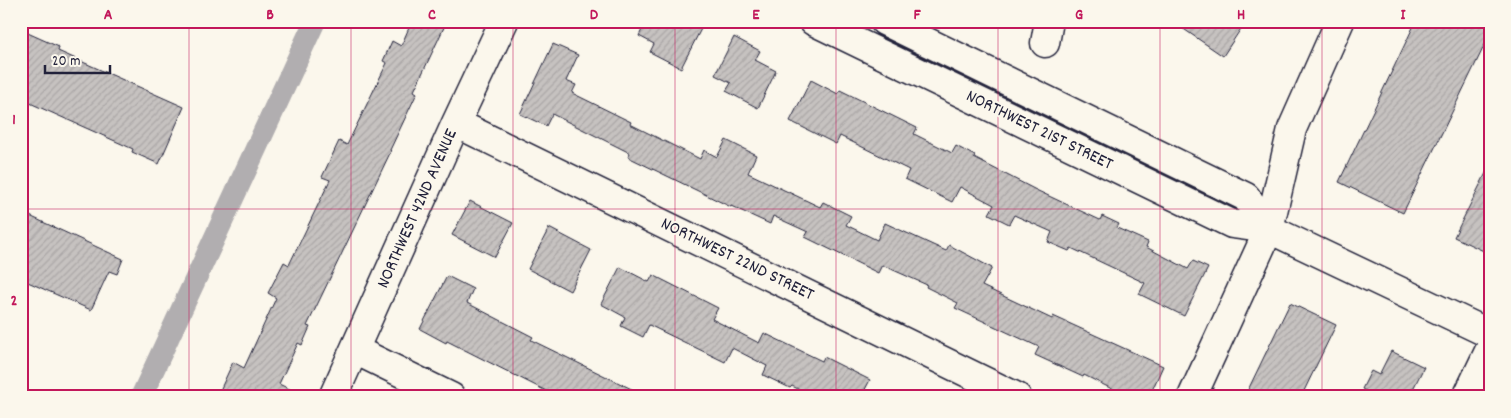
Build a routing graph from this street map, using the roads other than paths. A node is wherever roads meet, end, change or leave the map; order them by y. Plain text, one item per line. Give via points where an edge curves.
1 (504, 21) edge
2 (813, 21) edge
3 (884, 21) edge
4 (1340, 21) edge
5 (456, 123) junction
6 (1269, 229) junction
7 (1490, 334) edge
8 (1490, 349) edge
9 (355, 350) junction
10 (333, 397) edge
11 (452, 397) edge
12 (1017, 397) edge
13 (1192, 397) edge
14 (1467, 397) edge

1 - 5 street, NORTHWEST 42ND AVENUE
2 - 6 street, NORTHWEST 21ST STREET via 1232,224
3 - 6 street, NORTHWEST 21ST STREET via 1246,197
4 - 6 street via 1292,129
5 - 9 street, NORTHWEST 42ND AVENUE
5 - 12 street, NORTHWEST 22ND STREET
6 - 7 street, NORTHWEST 21ST STREET
6 - 13 street
8 - 14 street
9 - 10 street, NORTHWEST 42ND AVENUE
9 - 11 street

